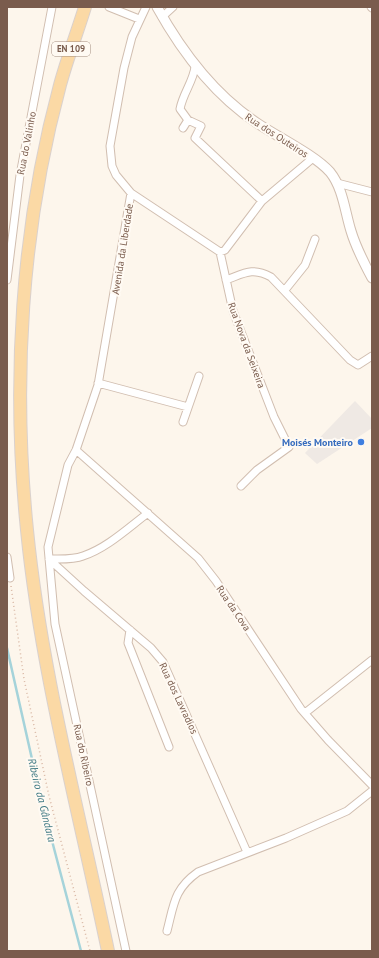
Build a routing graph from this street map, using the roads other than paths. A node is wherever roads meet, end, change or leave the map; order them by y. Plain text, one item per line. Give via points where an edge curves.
1 (52, 7) edge
2 (110, 7) edge
3 (146, 7) edge
4 (157, 7) edge
5 (173, 7) edge
6 (84, 11) edge
7 (162, 17) junction
8 (139, 19) junction
9 (195, 66) junction
10 (188, 120) junction
11 (183, 128) dead end
12 (313, 158) junction
13 (337, 183) junction
14 (372, 192) edge
15 (131, 193) junction
16 (262, 201) junction
17 (315, 239) dead end
18 (220, 252) junction
19 (372, 278) edge
20 (7, 280) edge
21 (226, 280) junction
22 (284, 290) junction
23 (372, 356) edge
24 (199, 376) dead end
25 (98, 383) junction
26 (188, 407) junction
27 (182, 422) dead end
28 (76, 450) junction
29 (241, 486) dead end
30 (148, 513) junction
31 (7, 557) edge
32 (50, 559) junction
33 (8, 577) edge
34 (130, 630) junction
35 (372, 660) edge
36 (305, 713) junction
37 (169, 747) dead end
38 (372, 785) edge
39 (372, 791) edge
40 (247, 852) junction
41 (167, 931) dead end
42 (108, 951) edge
43 (126, 951) edge

1 - 20 street, Rua do Valinho via 20,175
2 - 8 street
3 - 8 street, Avenida da Liberdade
4 - 7 street, Rua dos Outeiros
5 - 7 street
6 - 42 main road, EN 109 via 60,85 38,186 26,283 19,405 27,531 47,666
7 - 9 street, Rua dos Outeiros
8 - 15 street, Avenida da Liberdade via 124,68 110,146 110,160 114,170
9 - 10 street via 193,79 180,109
9 - 12 street, Rua dos Outeiros via 243,113
10 - 11 street
10 - 16 street via 201,126 195,138
12 - 13 street, Rua dos Outeiros via 329,171
12 - 16 street
13 - 14 street
13 - 19 street, Rua dos Outeiros via 353,238
15 - 18 street
15 - 25 street, Avenida da Liberdade
16 - 18 street
17 - 22 street via 305,266
18 - 21 street, Rua Nova da Seixeira
21 - 22 street via 260,271 271,277
21 - 29 street, Rua Nova da Seixeira via 233,311 288,447 257,470
22 - 23 street via 355,364 361,364
24 - 26 street
25 - 26 street
25 - 28 street, Avenida da Liberdade
26 - 27 street
28 - 30 street, Rua da Cova
28 - 32 street, Rua do Ribeiro via 68,465 48,547
30 - 32 street via 103,547 83,556
30 - 36 street, Rua da Cova via 198,558 212,575
31 - 33 street
32 - 34 street, Rua dos Lavradios
32 - 43 street, Rua do Ribeiro via 55,624
34 - 37 street via 128,643
34 - 40 street, Rua dos Lavradios via 164,662
35 - 36 street
36 - 38 street, Rua da Cova
39 - 40 street via 347,810 286,838
40 - 41 street via 198,872 187,880 178,891

